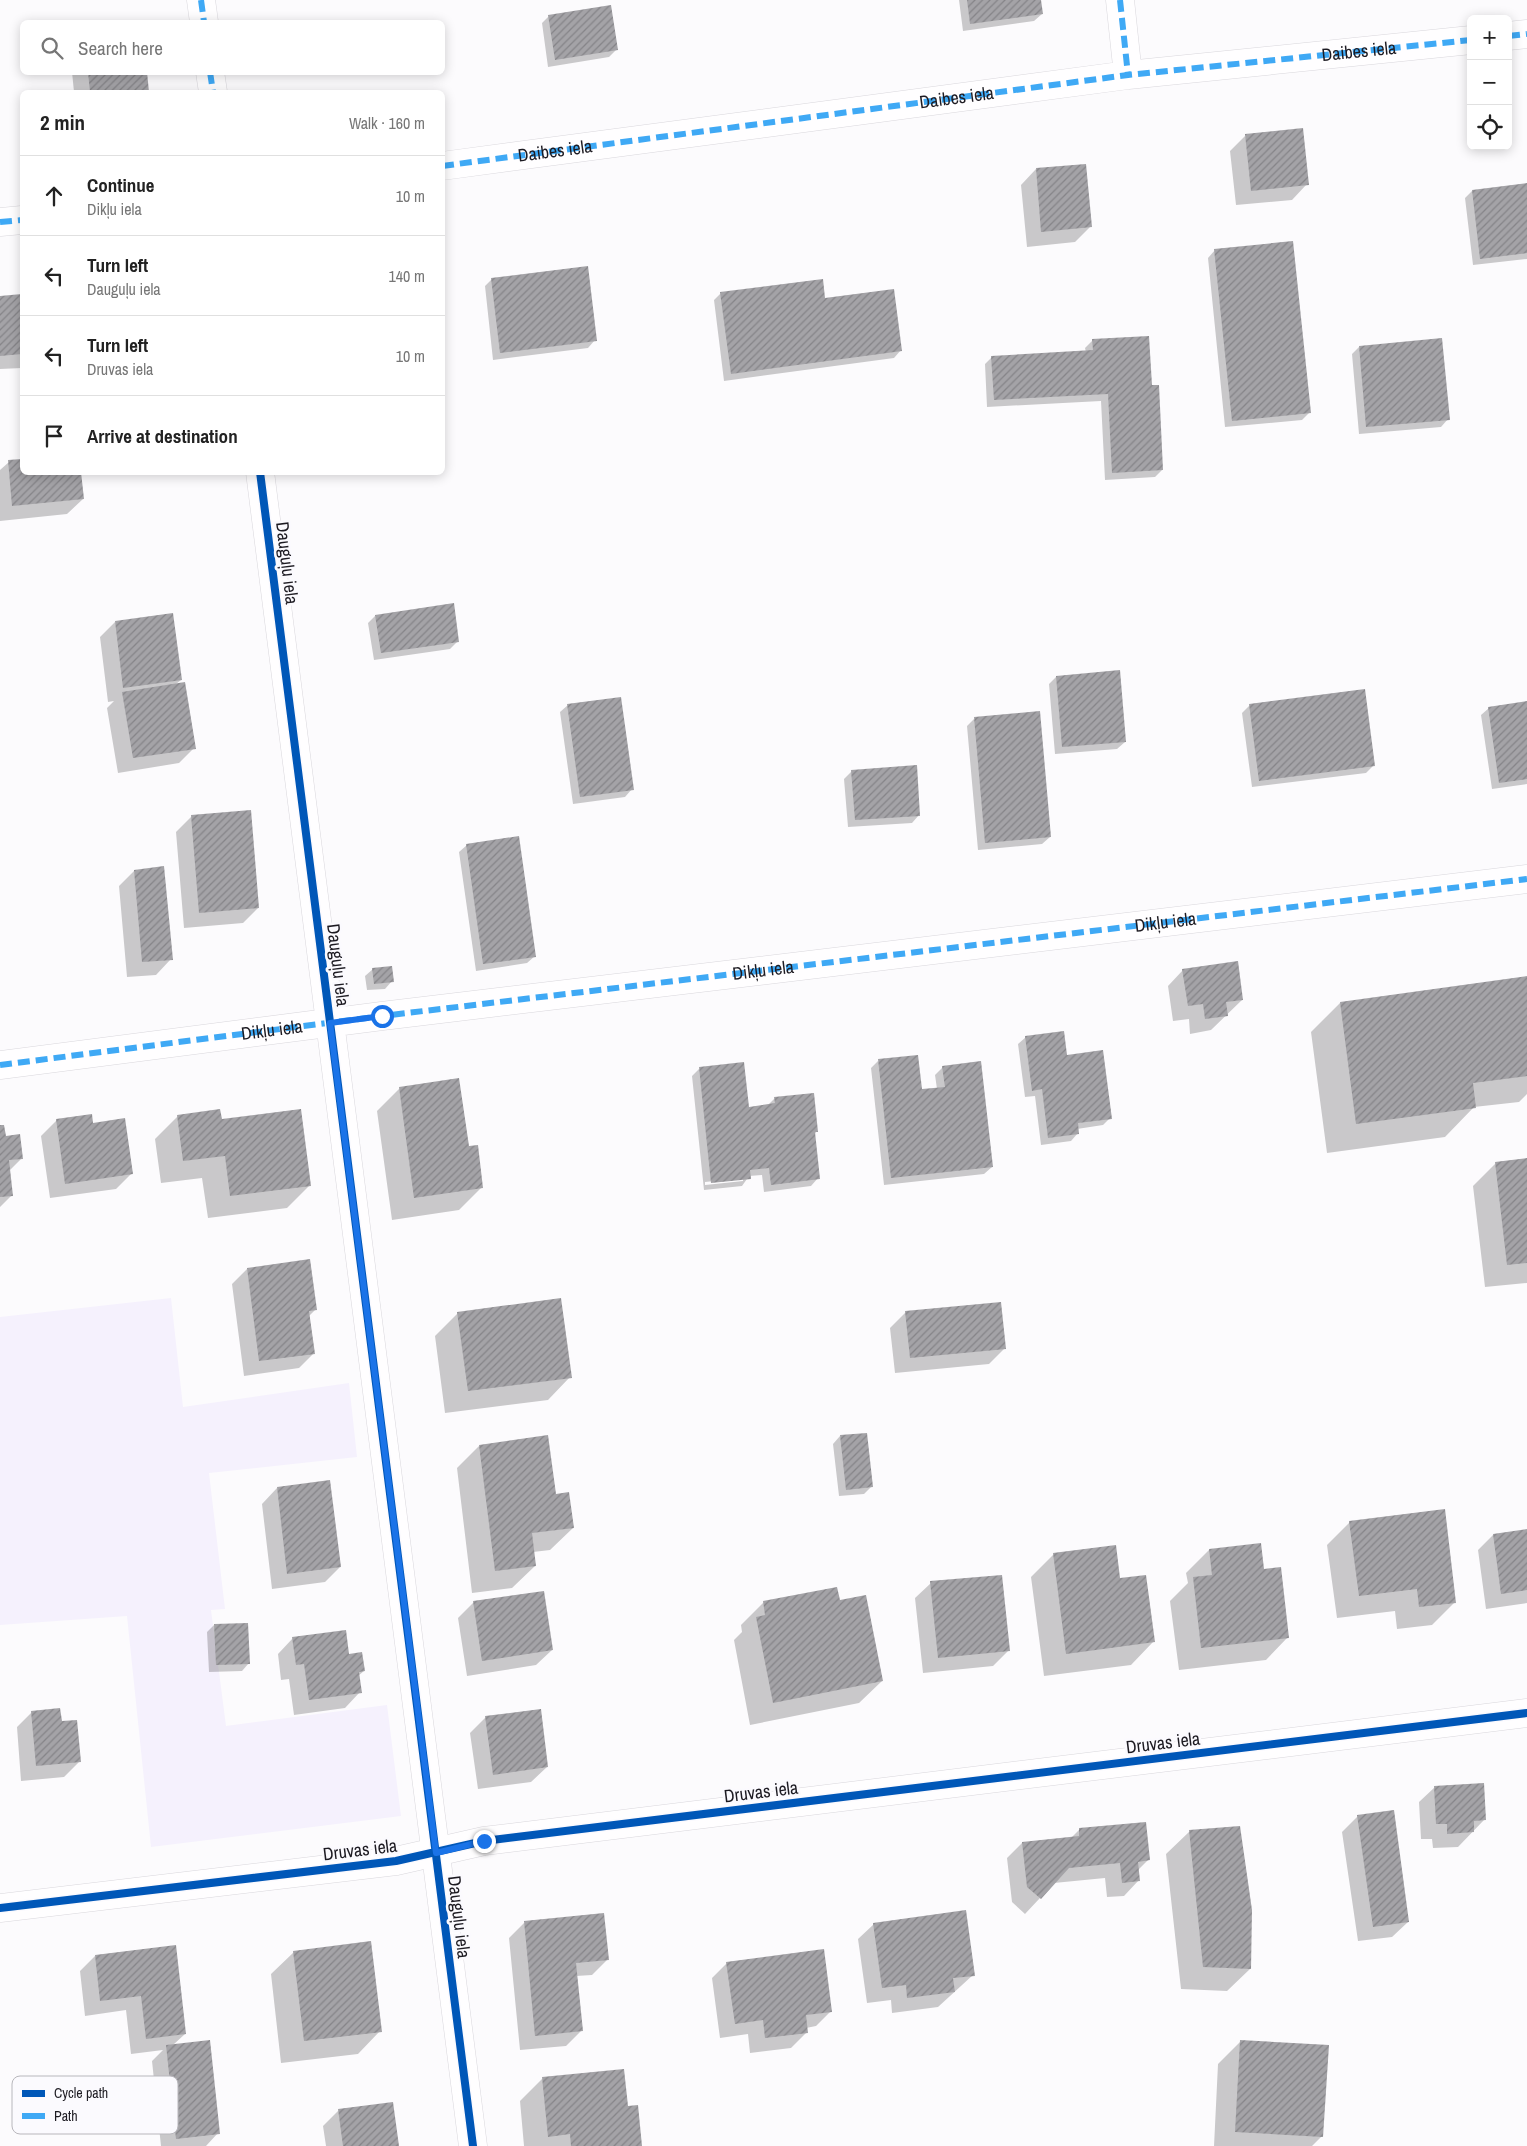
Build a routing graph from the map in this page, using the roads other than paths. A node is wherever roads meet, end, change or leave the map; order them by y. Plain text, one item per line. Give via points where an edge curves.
1 (201, 0) edge
2 (1120, 0) edge
3 (204, 20) edge
4 (1527, 34) edge
5 (1512, 36) edge
6 (1467, 40) edge
7 (210, 75) edge
8 (1128, 75) junction
9 (213, 90) edge
10 (445, 166) edge
11 (20, 220) edge
12 (0, 222) edge
13 (260, 475) edge
14 (1527, 879) edge
15 (330, 1023) junction
16 (0, 1064) edge
17 (1527, 1713) edge
18 (436, 1853) junction
19 (0, 1908) edge
20 (473, 2146) edge

1 - 3 street
2 - 8 street
4 - 5 street
6 - 8 street, Daibes iela
7 - 9 street
8 - 10 street, Daibes iela
11 - 12 street
13 - 15 street, Dauguļu iela
14 - 15 street, Dikļu iela
15 - 16 street, Dikļu iela
15 - 18 street, Dauguļu iela
17 - 18 street, Druvas iela via 484,1841
18 - 19 street, Druvas iela via 396,1861
18 - 20 street, Dauguļu iela

